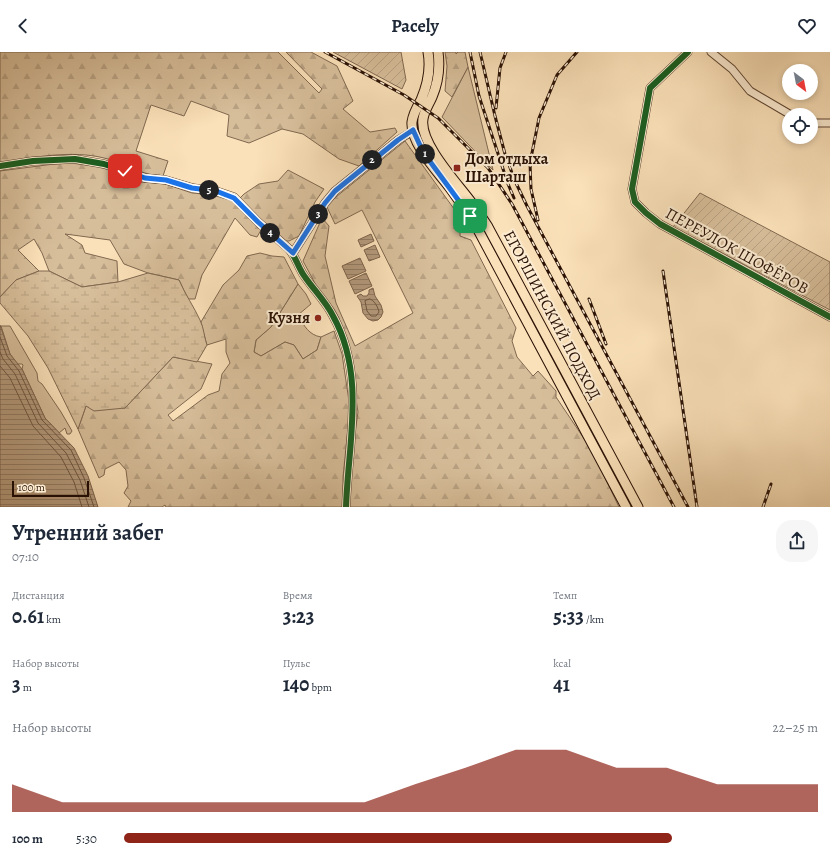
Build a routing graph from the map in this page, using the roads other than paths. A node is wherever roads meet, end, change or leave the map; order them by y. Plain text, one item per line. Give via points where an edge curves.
1 (428, 52) edge
2 (438, 52) edge
3 (688, 52) edge
4 (710, 52) edge
5 (782, 110) edge
6 (830, 122) edge
7 (818, 123) edge
8 (413, 130) junction
9 (0, 166) edge
10 (293, 253) junction
11 (830, 317) edge
12 (346, 507) edge
13 (626, 507) edge
14 (638, 507) edge

1 - 8 main road via 429,74 414,113
2 - 14 main road, ЕГОРШИНСКИЙ ПОДХОД via 436,85 423,119 425,137 492,234
3 - 11 street, ПЕРЕУЛОК ШОФЁРОВ via 650,88 632,189 635,202 660,224
4 - 5 street via 732,69 750,91
6 - 7 street
8 - 10 street via 335,191
8 - 13 main road, ЕГОРШИНСКИЙ ПОДХОД via 423,152 476,226
9 - 10 street via 75,159 104,164 145,178 216,191 234,198
10 - 12 street via 304,276 333,316 348,356 354,408

